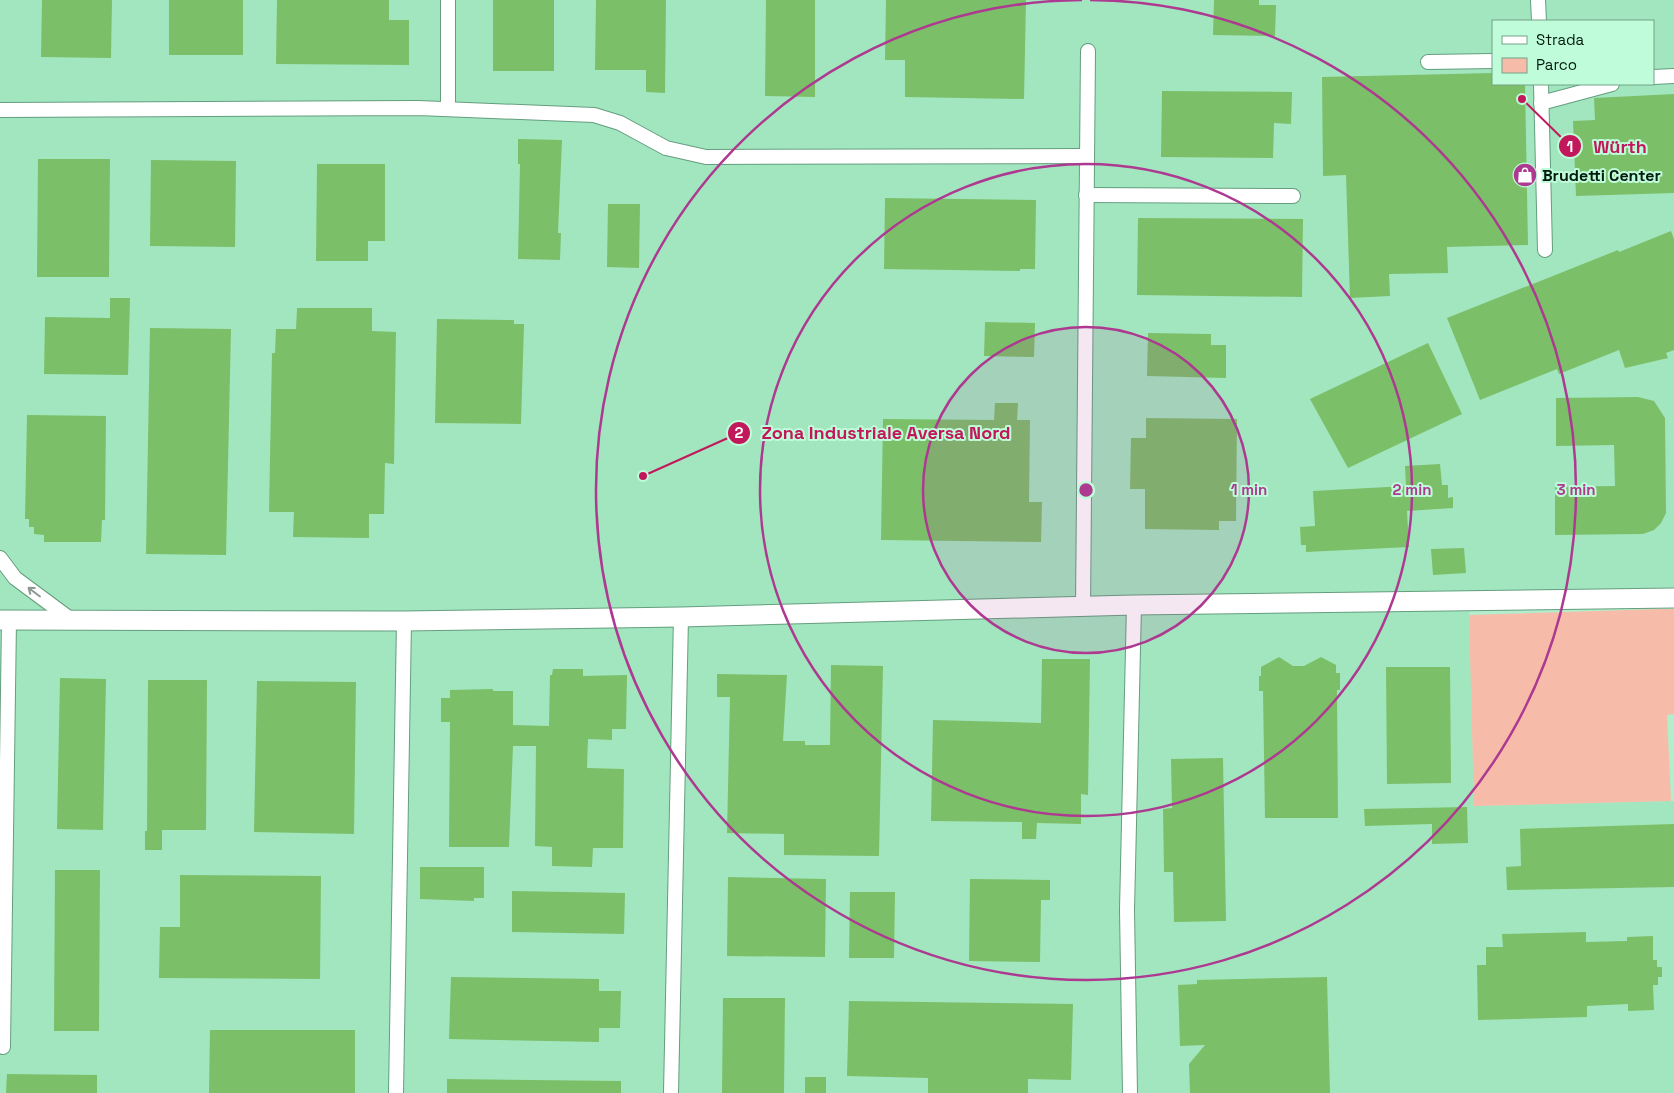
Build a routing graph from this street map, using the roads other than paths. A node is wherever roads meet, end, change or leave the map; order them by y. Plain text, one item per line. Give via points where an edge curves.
1 (448, 0) edge
2 (1538, 0) edge
3 (1539, 20) edge
4 (1088, 51) dead end
5 (1492, 61) edge
6 (1428, 62) dead end
7 (1674, 76) edge
8 (1654, 77) edge
9 (1541, 85) edge
10 (1608, 85) edge
11 (1541, 103) junction
12 (448, 109) junction
13 (0, 110) edge
14 (1087, 156) junction
15 (1086, 195) junction
16 (1293, 196) dead end
17 (1545, 250) dead end
18 (0, 558) edge
19 (1670, 596) edge
20 (1134, 605) junction
21 (1083, 607) junction
22 (682, 617) junction
23 (4, 620) edge
24 (73, 621) junction
25 (404, 621) junction
26 (2, 917) edge
27 (3, 1047) dead end
28 (396, 1093) edge
29 (671, 1093) edge
30 (1130, 1093) edge

1 - 12 street
2 - 3 street
4 - 14 street
5 - 6 street
7 - 8 street
9 - 11 street
10 - 11 street
11 - 17 street
12 - 13 street
12 - 14 street via 594,115 620,123 666,148 706,157
14 - 15 street
15 - 16 street
15 - 21 street
24 -> 18 street via 15,578
19 - 20 street
20 - 21 street
20 - 30 street via 1127,910
21 - 22 street
22 - 25 street
22 - 29 street
23 - 24 street
23 - 26 street
24 - 25 street
25 - 28 street
26 - 27 street

